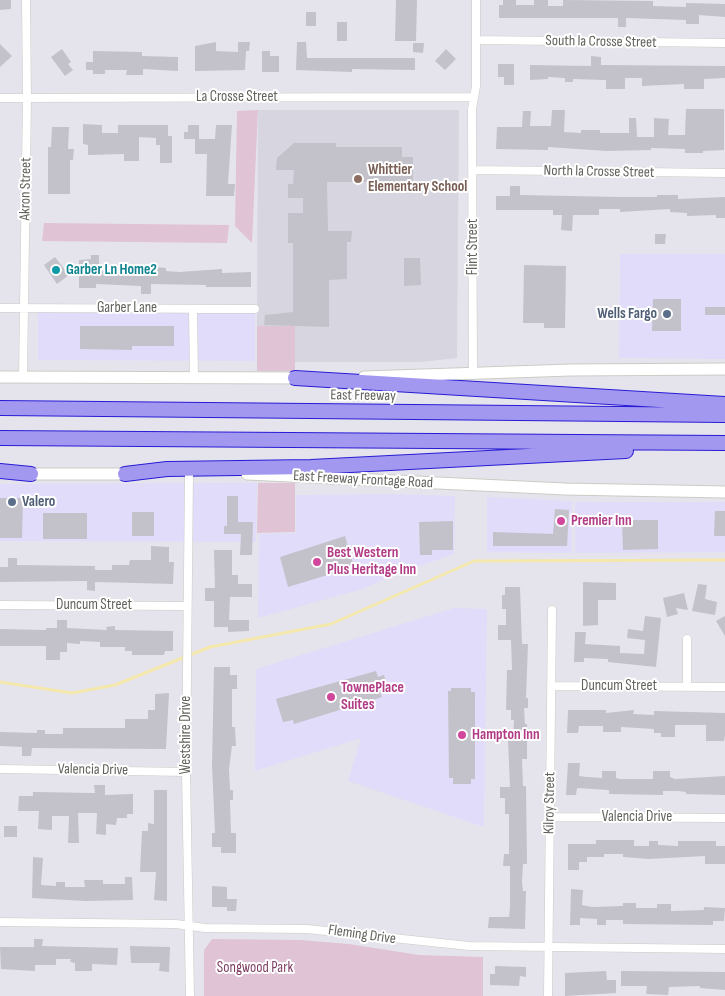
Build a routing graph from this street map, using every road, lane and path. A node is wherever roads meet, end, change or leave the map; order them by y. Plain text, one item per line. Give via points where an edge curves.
1 (26, 0) edge
2 (476, 0) edge
3 (476, 40) junction
4 (725, 43) edge
5 (474, 97) junction
6 (0, 98) edge
7 (27, 98) junction
8 (473, 170) junction
9 (725, 173) edge
10 (0, 308) edge
11 (24, 308) junction
12 (193, 309) junction
13 (255, 309) dead end
14 (725, 368) edge
15 (473, 374) junction
16 (0, 377) edge
17 (24, 377) junction
18 (194, 378) junction
19 (295, 378) junction
20 (725, 404) edge
21 (0, 408) edge
22 (725, 415) edge
23 (0, 438) edge
24 (725, 444) edge
25 (0, 473) edge
26 (31, 474) joint
27 (126, 474) junction
28 (189, 474) junction
29 (725, 492) edge
30 (0, 605) edge
31 (187, 606) junction
32 (552, 610) dead end
33 (687, 639) dead end
34 (551, 686) junction
35 (687, 687) junction
36 (725, 687) edge
37 (0, 769) edge
38 (186, 772) junction
39 (550, 817) junction
40 (725, 818) edge
41 (0, 922) edge
42 (189, 926) junction
43 (548, 947) junction
44 (725, 949) edge
45 (190, 996) edge
46 (548, 996) edge

1 - 7 street, Akron Street
2 - 3 street, Flint Street
3 - 4 street, South la Crosse Street
3 - 5 street, Flint Street
5 - 7 street, La Crosse Street
5 - 8 street, Flint Street
6 - 7 street, La Crosse Street
7 - 11 street, Akron Street
8 - 9 street, North la Crosse Street
8 - 15 street, Flint Street
10 - 11 street, Garber Lane
11 - 12 street, Garber Lane
11 - 17 street, Akron Street
12 - 13 street, Garber Lane
12 - 18 street
14 - 15 main road
15 - 19 main road
16 - 17 main road
17 - 18 main road
18 - 19 main road
19 - 20 highway
21 - 22 highway, East Freeway
23 - 24 highway
24 - 27 highway via 311,467 167,469
25 - 26 highway
26 - 27 main road, East Freeway Frontage Road
27 - 28 main road, East Freeway Frontage Road
28 - 29 main road, East Freeway Frontage Road
28 - 31 street, Westshire Drive
30 - 31 street, Duncum Street
31 - 38 street, Westshire Drive
32 - 34 street, Kilroy Street
33 - 35 street
34 - 35 street, Duncum Street
34 - 39 street, Kilroy Street
35 - 36 street, Duncum Street
37 - 38 street, Valencia Drive
38 - 42 street, Westshire Drive
39 - 40 street, Valencia Drive
39 - 43 street, Kilroy Street
41 - 42 street, Fleming Drive
42 - 43 street, Fleming Drive via 307,928 469,946
42 - 45 street, Westshire Drive
43 - 44 street, Fleming Drive
43 - 46 street, Kilroy Street

